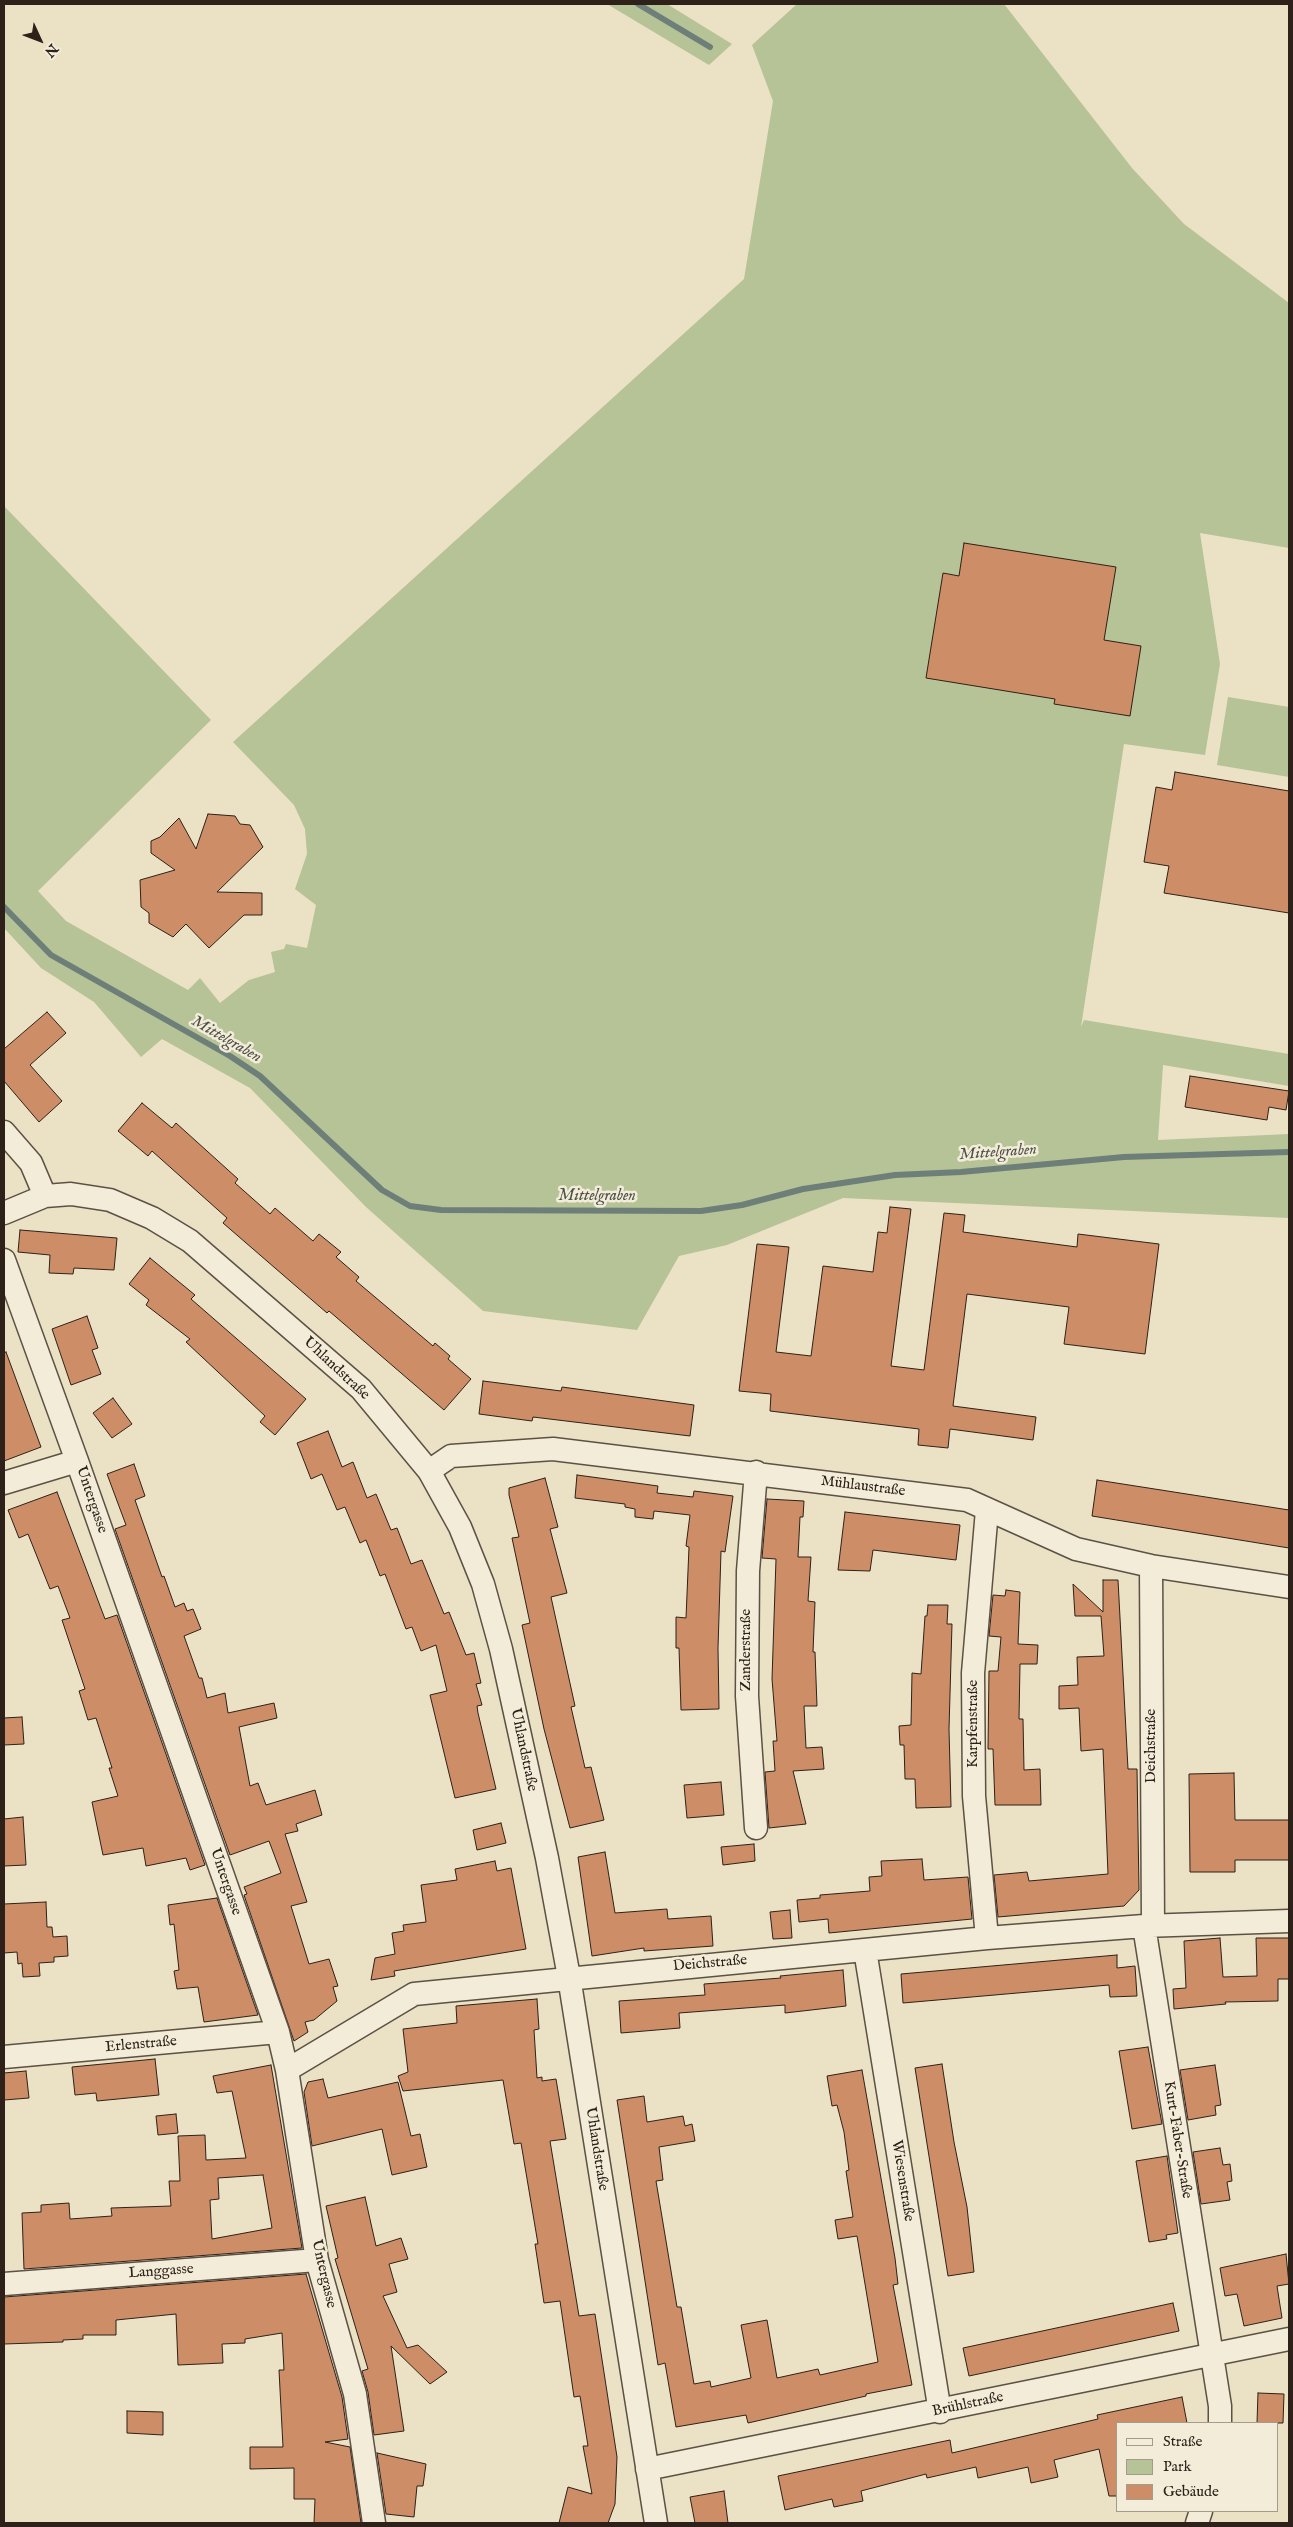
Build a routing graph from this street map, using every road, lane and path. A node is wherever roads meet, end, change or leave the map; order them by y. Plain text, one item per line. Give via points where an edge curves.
1 (4, 1132) edge
2 (46, 1196) junction
3 (4, 1213) edge
4 (4, 1260) edge
5 (77, 1461) junction
6 (429, 1471) junction
7 (756, 1472) junction
8 (4, 1482) edge
9 (987, 1510) junction
10 (1151, 1566) junction
11 (1289, 1587) edge
12 (756, 1828) dead end
13 (1289, 1920) edge
14 (1149, 1926) junction
15 (987, 1938) junction
16 (865, 1950) junction
17 (569, 1977) junction
18 (278, 2032) junction
19 (4, 2057) edge
20 (287, 2070) junction
21 (317, 2260) junction
22 (4, 2284) edge
23 (1289, 2339) edge
24 (1210, 2354) junction
25 (940, 2412) junction
26 (1220, 2422) edge
27 (647, 2470) junction
28 (374, 2523) edge
29 (656, 2523) edge

1 - 2 street via 31,1163
2 - 3 street, Uhlandstraße
2 - 6 street, Uhlandstraße via 71,1194 110,1200 152,1218 190,1241 361,1389
4 - 5 street, Untergasse
5 - 8 street
5 - 18 street, Untergasse
6 - 7 street, Mühlaustraße via 451,1456 552,1448
6 - 17 street, Uhlandstraße via 460,1527 483,1584 501,1649
7 - 9 street, Mühlaustraße via 967,1500
7 - 12 street, Zanderstraße via 748,1571 747,1696
9 - 10 street, Mühlaustraße via 1076,1550
9 - 15 street, Karpfenstraße via 973,1672 974,1796
10 - 11 street, Mühlaustraße
10 - 14 street, Deichstraße
13 - 14 street, Deichstraße
14 - 15 street, Deichstraße
14 - 24 street, Kurt-Faber-Straße
15 - 16 street, Deichstraße
16 - 17 street, Deichstraße
16 - 25 street, Wiesenstraße
17 - 20 street, Deichstraße via 414,1994
17 - 27 street, Uhlandstraße
18 - 19 street, Erlenstraße
18 - 20 street, Untergasse
20 - 21 street, Untergasse
21 - 22 street, Langgasse
21 - 28 street, Untergasse via 355,2394
23 - 24 street, Brühlstraße
24 - 25 street, Brühlstraße
24 - 26 street, Kurt-Faber-Straße
25 - 27 street, Brühlstraße
27 - 29 street, Uhlandstraße

